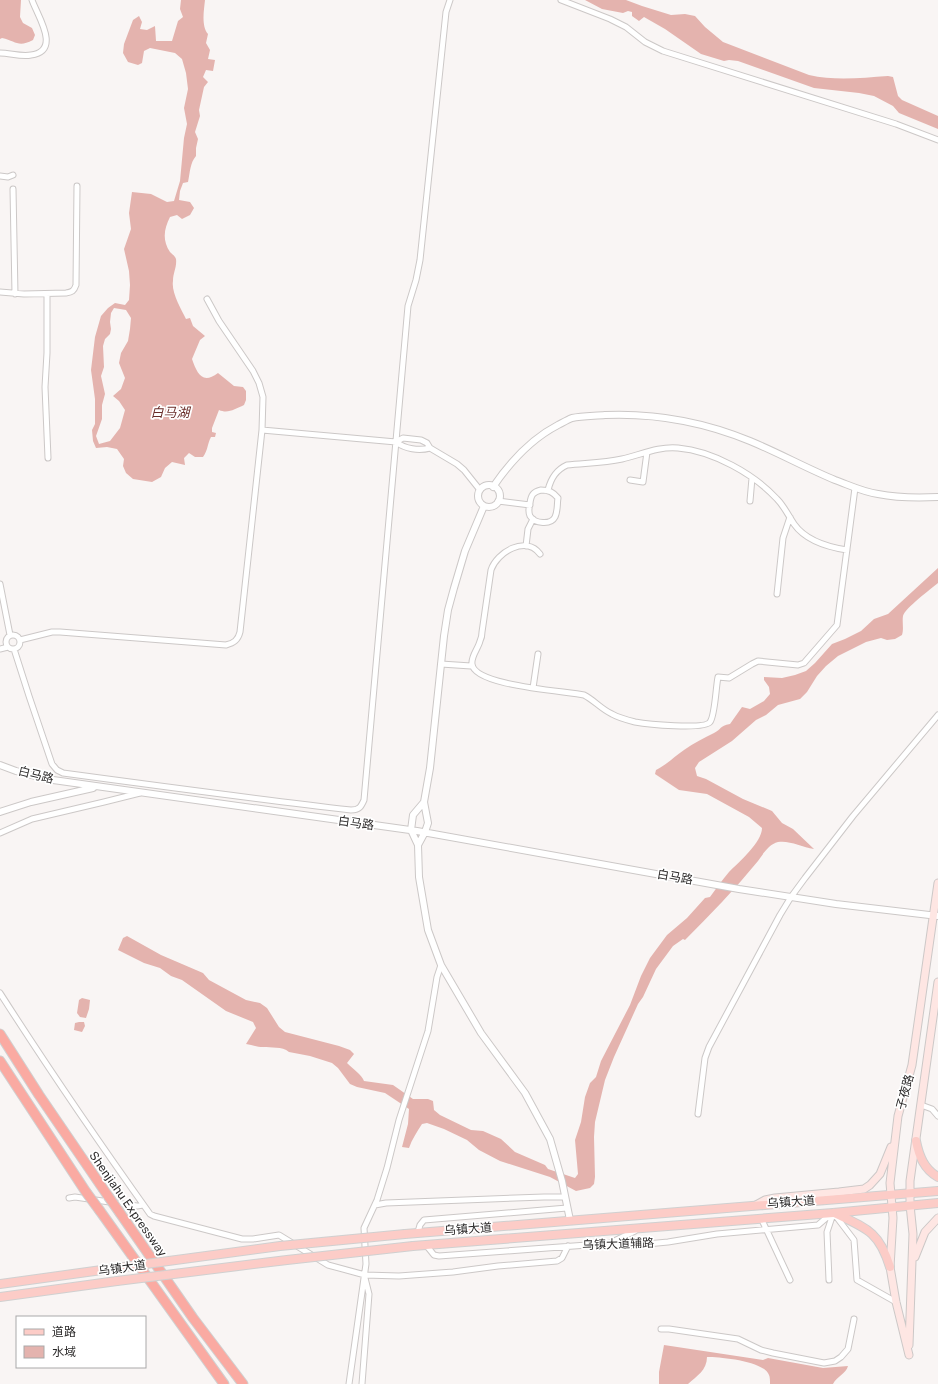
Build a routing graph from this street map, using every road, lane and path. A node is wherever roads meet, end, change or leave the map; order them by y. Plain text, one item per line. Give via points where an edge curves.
1 (32, 0) edge
2 (450, 0) edge
3 (561, 0) edge
4 (0, 53) edge
5 (938, 140) edge
6 (13, 175) dead end
7 (0, 176) edge
8 (77, 186) dead end
9 (13, 189) dead end
10 (0, 292) edge
11 (15, 294) junction
12 (47, 294) junction
13 (208, 299) dead end
14 (262, 430) junction
15 (414, 439) junction
16 (396, 442) junction
17 (412, 448) junction
18 (430, 448) junction
19 (647, 452) junction
20 (48, 458) dead end
21 (752, 478) junction
22 (630, 480) dead end
23 (493, 487) junction
24 (855, 488) junction
25 (480, 490) junction
26 (548, 490) junction
27 (938, 497) edge
28 (498, 501) junction
29 (750, 501) dead end
30 (530, 505) junction
31 (484, 506) junction
32 (790, 517) junction
33 (533, 519) junction
34 (526, 546) junction
35 (847, 550) junction
36 (540, 554) dead end
37 (0, 584) edge
38 (777, 594) dead end
39 (10, 635) junction
40 (20, 640) junction
41 (3, 641) edge
42 (8, 647) junction
43 (0, 649) edge
44 (14, 649) junction
45 (538, 654) dead end
46 (441, 664) junction
47 (472, 666) junction
48 (533, 688) junction
49 (938, 715) edge
50 (0, 765) edge
51 (98, 787) junction
52 (140, 793) junction
53 (424, 802) junction
54 (0, 812) edge
55 (411, 830) junction
56 (425, 832) junction
57 (0, 833) edge
58 (418, 845) junction
59 (938, 883) edge
60 (791, 897) junction
61 (936, 915) edge
62 (441, 965) junction
63 (938, 982) edge
64 (0, 993) edge
65 (0, 1034) edge
66 (0, 1061) edge
67 (921, 1105) junction
68 (698, 1114) dead end
69 (938, 1116) edge
70 (896, 1133) junction
71 (916, 1141) junction
72 (938, 1177) edge
73 (938, 1191) edge
74 (910, 1193) junction
75 (890, 1195) junction
76 (565, 1196) junction
77 (69, 1198) dead end
78 (938, 1203) edge
79 (143, 1205) junction
80 (375, 1205) junction
81 (756, 1205) junction
82 (910, 1205) junction
83 (726, 1207) junction
84 (893, 1207) junction
85 (567, 1208) junction
86 (833, 1213) junction
87 (761, 1218) junction
88 (938, 1218) edge
89 (570, 1220) junction
90 (727, 1221) junction
91 (641, 1228) junction
92 (766, 1230) junction
93 (418, 1232) junction
94 (607, 1244) junction
95 (426, 1245) junction
96 (568, 1246) junction
97 (912, 1265) junction
98 (890, 1267) junction
99 (365, 1275) junction
100 (790, 1280) dead end
101 (830, 1280) dead end
102 (0, 1284) edge
103 (0, 1297) edge
104 (896, 1302) junction
105 (854, 1319) dead end
106 (661, 1329) dead end
107 (224, 1384) edge
108 (243, 1384) edge
109 (349, 1384) edge
110 (362, 1384) edge

1 - 4 street via 45,29 44,47 38,53 29,56
2 - 16 street via 446,12 420,260 408,306
3 - 5 street via 610,19 663,51 896,124
6 - 7 street
8 - 12 street via 76,285 72,292
9 - 11 street
10 - 11 street
11 - 12 street
12 - 20 street via 45,387
13 - 14 street via 219,321 259,382 263,397
14 - 16 street
14 - 40 street via 242,623 236,641 226,645 60,632
15 - 16 street via 403,438
15 - 17 street
15 - 18 street via 421,440
16 - 17 street via 402,447
16 - 44 street via 364,800 357,810 63,773 52,764
17 - 18 street
18 - 25 street via 457,464
19 - 21 street via 666,448 690,450 721,460
19 - 22 street via 642,482
19 - 26 street via 610,461 567,465 555,474
21 - 29 street
21 - 32 street via 778,500
23 - 24 street via 518,455 552,428 571,419 617,415 670,419 718,430
23 - 25 street via 486,486
23 - 28 street via 498,492
24 - 27 street via 902,498
24 - 35 street
25 - 31 street via 478,497
26 - 30 street via 535,492
26 - 33 street via 558,498 556,516 547,522
28 - 30 street
28 - 31 street via 494,506
30 - 33 street via 530,515
31 - 46 street via 465,551 454,588
32 - 35 street via 795,526 814,541
32 - 38 street via 783,538
33 - 34 street via 528,529
34 - 36 street via 537,549
34 - 47 street via 510,549 493,563 480,642
35 - 48 street via 837,625 804,663 798,665 758,661 729,678 718,677 713,714 707,725 663,725 626,720 611,714 584,695
37 - 39 street
39 - 40 street via 15,635
39 - 41 street
40 - 44 street
41 - 42 street
42 - 43 street
42 - 44 street
45 - 48 street
46 - 47 street
46 - 53 street
47 - 48 street via 481,676 492,680
49 - 60 street via 862,805
50 - 51 street, 白马路 via 46,779
51 - 52 street, 白马路
51 - 54 street via 31,802
52 - 55 street, 白马路
52 - 57 street via 32,819
53 - 55 street via 413,815
53 - 56 street via 428,823
55 - 56 street, 白马路
55 - 58 street
56 - 58 street
56 - 60 street, 白马路
58 - 62 street via 419,877 428,930
59 - 61 main road, 子夜路
60 - 61 street, 白马路
60 - 68 street via 709,1047 705,1058
61 - 70 main road, 子夜路 via 912,1065 901,1102
62 - 76 street via 481,1033 525,1093 550,1139
62 - 80 street via 428,1031
63 - 67 main road, 子夜路
64 - 79 street
65 - 108 highway, Shenjiahu Expressway, bridge via 108,1196 193,1318
66 - 107 highway, bridge via 86,1192
67 - 69 street via 932,1109
67 - 71 main road, 子夜路
70 - 75 main road, 子夜路
70 - 81 main road via 880,1174 864,1189 775,1198
71 - 72 main road via 924,1164
71 - 74 main road, 子夜路
73 - 74 main road, 乌镇大道
74 - 75 main road, 乌镇大道
74 - 82 main road, 子夜路
75 - 81 main road, 乌镇大道
75 - 84 main road, 子夜路
76 - 80 street
76 - 85 street
77 - 79 street
78 - 82 main road, 乌镇大道
79 - 99 street via 154,1216 238,1238 253,1239 279,1235 328,1265
80 - 99 street via 364,1228
81 - 83 main road, 乌镇大道
82 - 84 main road, 乌镇大道
82 - 97 main road, 子夜路 via 913,1234
83 - 89 main road, 乌镇大道
83 - 90 main road
84 - 86 main road, 乌镇大道
84 - 98 main road, 子夜路
85 - 89 street
85 - 93 street via 424,1220
86 - 87 main road, 乌镇大道
86 - 92 street, 乌镇大道辅路 via 818,1225
86 - 98 main road via 860,1225 876,1237 882,1244
86 - 101 street via 827,1232
86 - 104 street via 854,1240 857,1280
87 - 90 main road, 乌镇大道
87 - 92 street
88 - 97 main road via 925,1232
89 - 93 main road, 乌镇大道
90 - 91 main road, 乌镇大道
91 - 94 street
91 - 95 main road, 乌镇大道
92 - 94 street, 乌镇大道辅路 via 626,1246
92 - 100 street
93 - 102 main road, 乌镇大道, bridge via 280,1246
94 - 96 street, 乌镇大道辅路
95 - 96 street, 乌镇大道辅路 via 434,1255 439,1256
95 - 103 main road, 乌镇大道, bridge via 264,1262
96 - 99 street via 562,1258 557,1261 399,1276
97 - 104 main road, 子夜路 via 908,1355
98 - 104 main road, 子夜路
99 - 109 street
99 - 110 street via 369,1294
105 - 106 street via 848,1349 834,1361 824,1362 773,1354 738,1339

